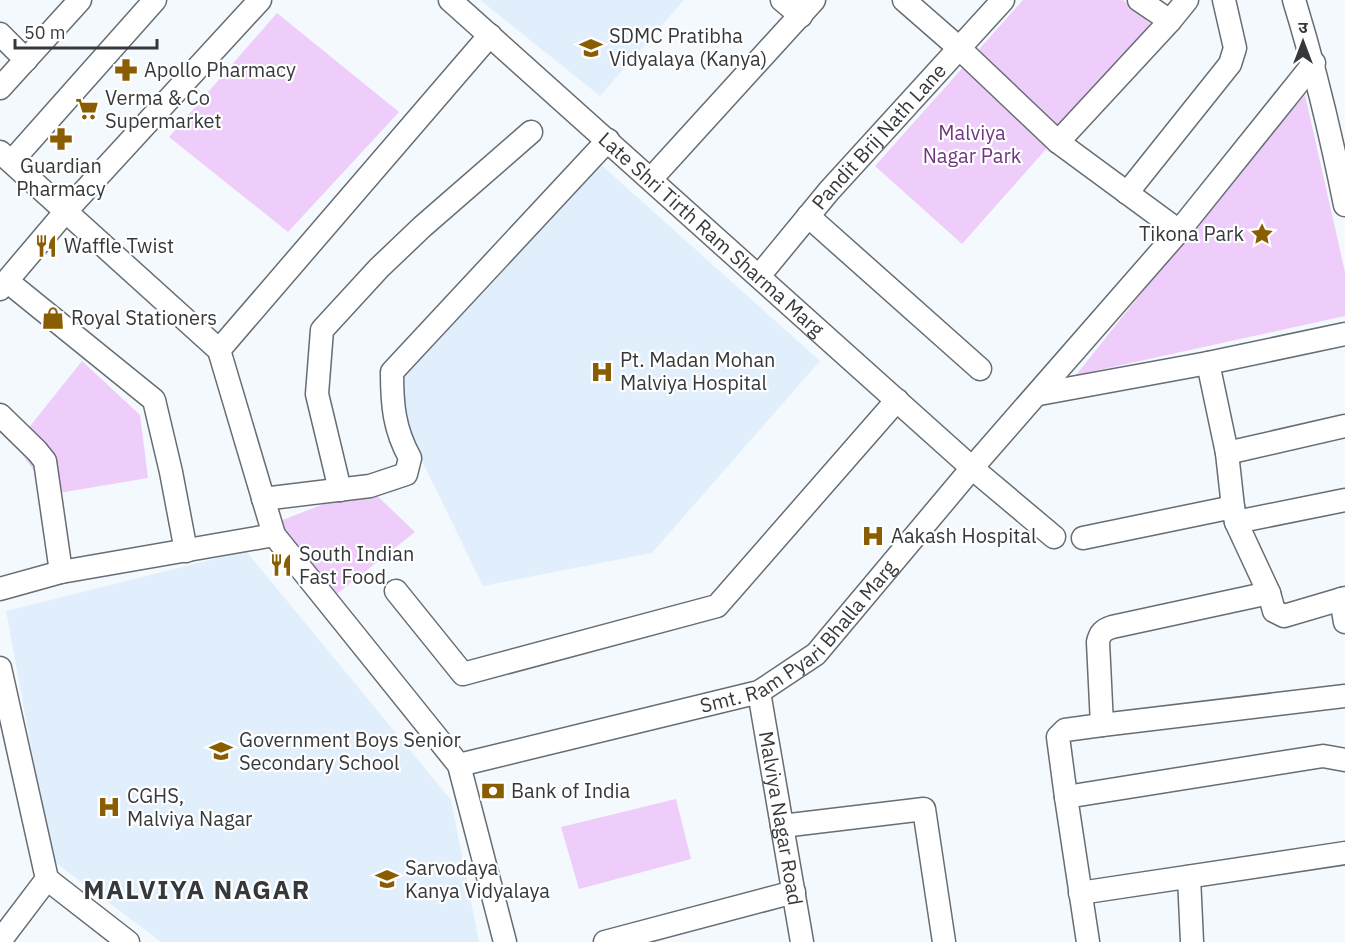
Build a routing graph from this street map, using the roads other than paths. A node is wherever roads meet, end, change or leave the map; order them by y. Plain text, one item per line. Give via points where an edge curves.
1 (80, 0) edge
2 (155, 0) edge
3 (260, 0) edge
4 (450, 0) edge
5 (782, 0) edge
6 (904, 0) edge
7 (1003, 0) edge
8 (1139, 0) edge
9 (1187, 0) edge
10 (1224, 0) edge
11 (1294, 0) edge
12 (808, 8) edge
13 (1170, 21) junction
14 (0, 34) edge
15 (490, 35) junction
16 (959, 48) junction
17 (26, 60) junction
18 (1314, 63) junction
19 (0, 88) edge
20 (1337, 122) edge
21 (531, 132) dead end
22 (608, 140) junction
23 (1058, 142) junction
24 (6, 157) edge
25 (651, 179) junction
26 (1127, 193) junction
27 (1345, 205) edge
28 (66, 211) junction
29 (808, 216) junction
30 (1179, 231) junction
31 (759, 276) junction
32 (3, 285) edge
33 (1345, 334) edge
34 (219, 350) junction
35 (1208, 363) junction
36 (980, 369) dead end
37 (1039, 393) junction
38 (897, 400) junction
39 (0, 415) edge
40 (1345, 426) edge
41 (1227, 453) junction
42 (972, 468) junction
43 (340, 490) junction
44 (263, 499) junction
45 (1345, 500) edge
46 (1234, 515) junction
47 (274, 535) junction
48 (1054, 537) dead end
49 (1083, 538) dead end
50 (186, 551) junction
51 (61, 572) junction
52 (0, 589) edge
53 (396, 591) dead end
54 (1269, 593) junction
55 (1343, 599) edge
56 (1345, 622) edge
57 (0, 668) edge
58 (759, 692) junction
59 (1345, 696) edge
60 (1102, 724) junction
61 (1345, 760) edge
62 (459, 765) junction
63 (1066, 797) junction
64 (782, 826) junction
65 (1345, 853) edge
66 (1189, 877) junction
67 (47, 879) junction
68 (794, 892) junction
69 (1080, 893) junction
70 (0, 941) edge
71 (128, 942) edge
72 (505, 942) edge
73 (605, 942) edge
74 (802, 942) edge
75 (944, 942) edge
76 (1088, 942) edge
77 (1192, 942) edge

1 - 17 street
2 - 24 street
3 - 28 street
4 - 15 street, Late Shri Tirth Ram Sharma Marg
5 - 12 street
6 - 16 street
7 - 16 street, Pandit Brij Nath Lane
8 - 13 street
9 - 13 street
10 - 26 street via 1235,48 1230,64
11 - 18 street
12 - 25 street
13 - 23 street
14 - 17 street
15 - 22 street, Late Shri Tirth Ram Sharma Marg
15 - 34 street
16 - 23 street
16 - 29 street, Pandit Brij Nath Lane
17 - 19 street
18 - 20 street
18 - 30 street, Smt. Ram Pyari Bhalla Marg
20 - 27 street
21 - 43 street via 422,226 322,330 317,394
22 - 25 street, Late Shri Tirth Ram Sharma Marg
22 - 43 street via 392,372 399,440 410,458 406,474 370,486
23 - 26 street
24 - 28 street
25 - 31 street, Late Shri Tirth Ram Sharma Marg
26 - 30 street
28 - 32 street
28 - 34 street
29 - 31 street, Pandit Brij Nath Lane
29 - 36 street
30 - 37 street, Smt. Ram Pyari Bhalla Marg
31 - 38 street, Late Shri Tirth Ram Sharma Marg
32 - 50 street via 154,400
33 - 35 street
34 - 44 street
35 - 37 street
35 - 41 street
37 - 42 street, Smt. Ram Pyari Bhalla Marg
38 - 42 street, Late Shri Tirth Ram Sharma Marg
38 - 53 street via 717,606 464,674
39 - 51 street via 45,461
40 - 41 street
41 - 46 street
42 - 48 street, Late Shri Tirth Ram Sharma Marg
42 - 58 street, Smt. Ram Pyari Bhalla Marg via 816,654
43 - 44 street
44 - 47 street
45 - 46 street
46 - 49 street
46 - 54 street
47 - 50 street
47 - 62 street
50 - 51 street
51 - 52 street
54 - 55 street via 1275,611 1284,616
54 - 60 street via 1103,630 1098,642
55 - 56 street
57 - 67 street
58 - 62 street, Smt. Ram Pyari Bhalla Marg
58 - 64 street, Malviya Nagar Road
59 - 60 street
60 - 63 street via 1065,730 1058,737
61 - 63 street via 1323,756
62 - 72 street
63 - 69 street
64 - 68 street, Malviya Nagar Road
64 - 75 street via 924,809
65 - 66 street
66 - 69 street
66 - 77 street
67 - 70 street
67 - 71 street
68 - 73 street
68 - 74 street, Malviya Nagar Road
69 - 76 street

